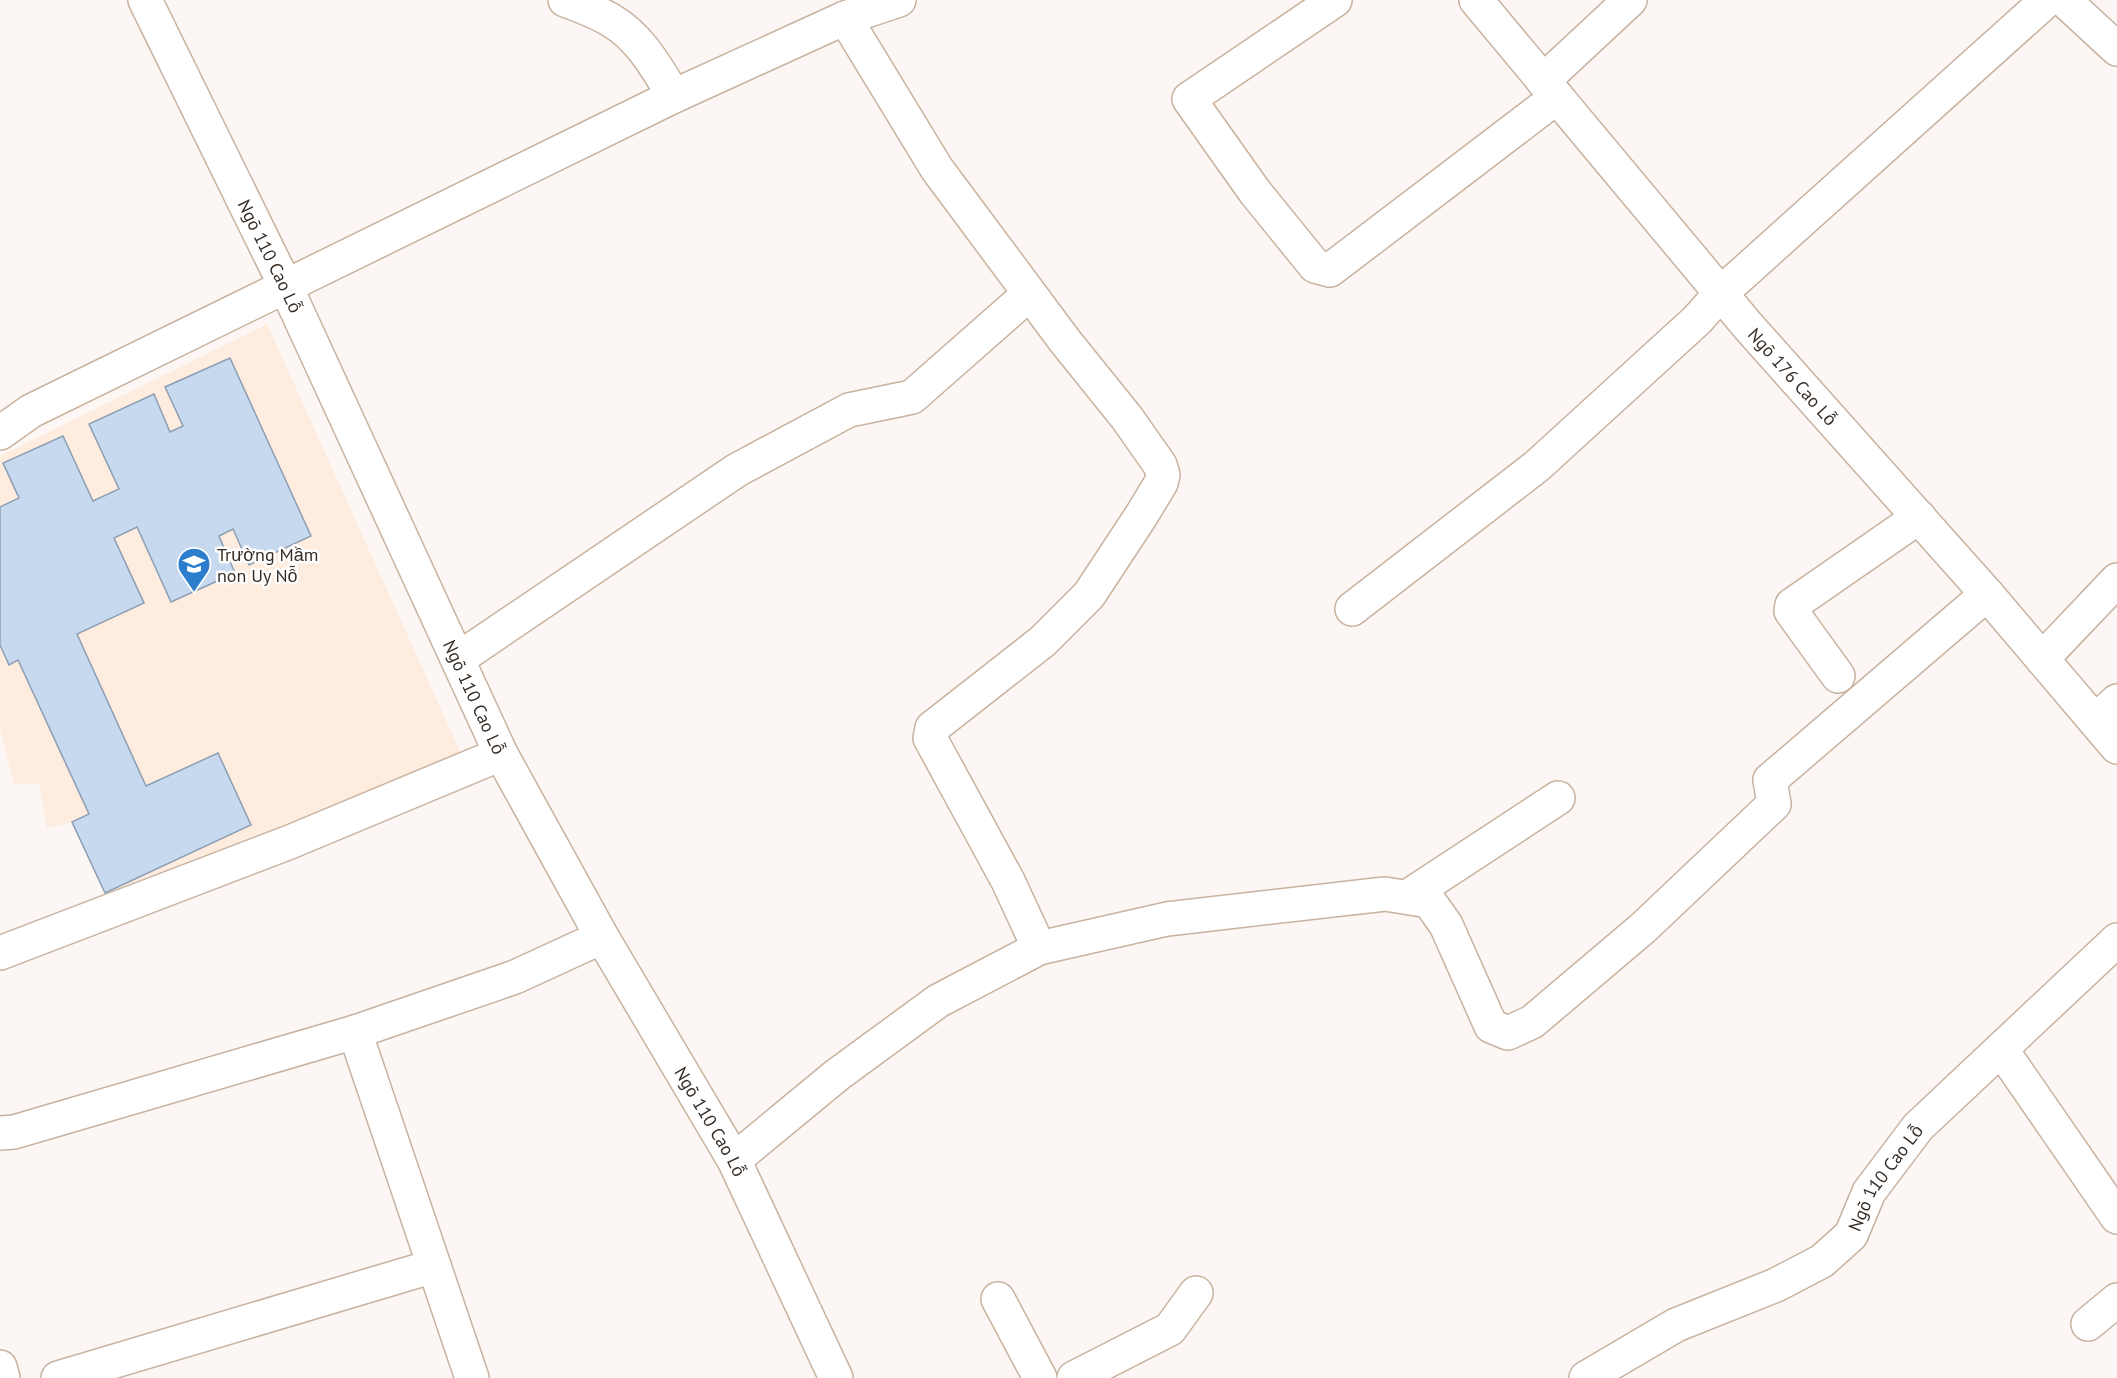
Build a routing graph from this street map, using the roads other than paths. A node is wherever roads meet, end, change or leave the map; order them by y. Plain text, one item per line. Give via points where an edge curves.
1 (146, 0) edge
2 (565, 0) edge
3 (1335, 0) edge
4 (1476, 0) edge
5 (1630, 0) edge
6 (2047, 0) edge
7 (2064, 0) edge
8 (890, 1) edge
9 (845, 18) junction
10 (2117, 49) edge
11 (1550, 89) junction
12 (674, 96) junction
13 (285, 285) junction
14 (1721, 293) junction
15 (1029, 294) junction
16 (1, 424) edge
17 (1919, 517) junction
18 (2117, 580) edge
19 (1987, 594) junction
20 (1352, 609) dead end
21 (458, 659) junction
22 (2042, 659) junction
23 (1838, 676) dead end
24 (2106, 711) edge
25 (2117, 747) edge
26 (501, 754) junction
27 (1558, 798) dead end
28 (1407, 897) junction
29 (602, 937) junction
30 (2117, 940) edge
31 (1039, 948) junction
32 (0, 953) edge
33 (355, 1032) junction
34 (2001, 1049) junction
35 (0, 1133) edge
36 (734, 1160) junction
37 (2117, 1217) edge
38 (434, 1266) junction
39 (1196, 1293) dead end
40 (998, 1299) dead end
41 (2117, 1300) edge
42 (2088, 1324) dead end
43 (0, 1367) edge
44 (3, 1378) edge
45 (58, 1378) edge
46 (472, 1378) edge
47 (836, 1378) edge
48 (1040, 1378) edge
49 (1074, 1378) edge
50 (1587, 1378) edge

1 - 13 street, Ngõ 110 Cao Lỗ
2 - 12 street via 613,21 631,35
3 - 11 street via 1189,99 1255,192 1315,266 1330,270
4 - 11 street, Ngõ 176 Cao Lỗ
5 - 11 street
6 - 14 street
7 - 10 street
8 - 9 street
9 - 12 street
9 - 15 street via 937,169
11 - 14 street, Ngõ 176 Cao Lỗ
12 - 13 street
13 - 16 street
13 - 21 street, Ngõ 110 Cao Lỗ
14 - 17 street, Ngõ 176 Cao Lỗ
14 - 20 street via 1697,320 1537,466
15 - 21 street via 912,397 849,410 737,470
15 - 31 street via 1127,418 1163,475 1089,595 1043,641 932,729 930,738 1008,881
17 - 19 street, Ngõ 176 Cao Lỗ
17 - 23 street via 1792,605 1791,611
18 - 22 street
19 - 22 street, Ngõ 176 Cao Lỗ
19 - 28 street via 1770,780 1774,804 1643,928 1532,1022 1508,1033 1491,1026 1446,925 1429,901
21 - 26 street, Ngõ 110 Cao Lỗ
22 - 24 street, Ngõ 176 Cao Lỗ
24 - 25 street, Ngõ 176 Cao Lỗ
26 - 29 street, Ngõ 110 Cao Lỗ
26 - 32 street via 290,842
27 - 28 street
28 - 31 street via 1351,897 1167,919
29 - 33 street via 515,977
29 - 36 street, Ngõ 110 Cao Lỗ
30 - 34 street, Ngõ 110 Cao Lỗ
31 - 36 street via 938,1001 837,1075
33 - 35 street
33 - 38 street
34 - 37 street
34 - 50 street, Ngõ 110 Cao Lỗ via 1918,1127 1869,1191 1851,1236 1822,1261 1776,1285 1676,1325
36 - 47 street, Ngõ 110 Cao Lỗ
38 - 45 street
38 - 46 street
39 - 49 street via 1170,1329
40 - 48 street
41 - 42 street
43 - 44 street

